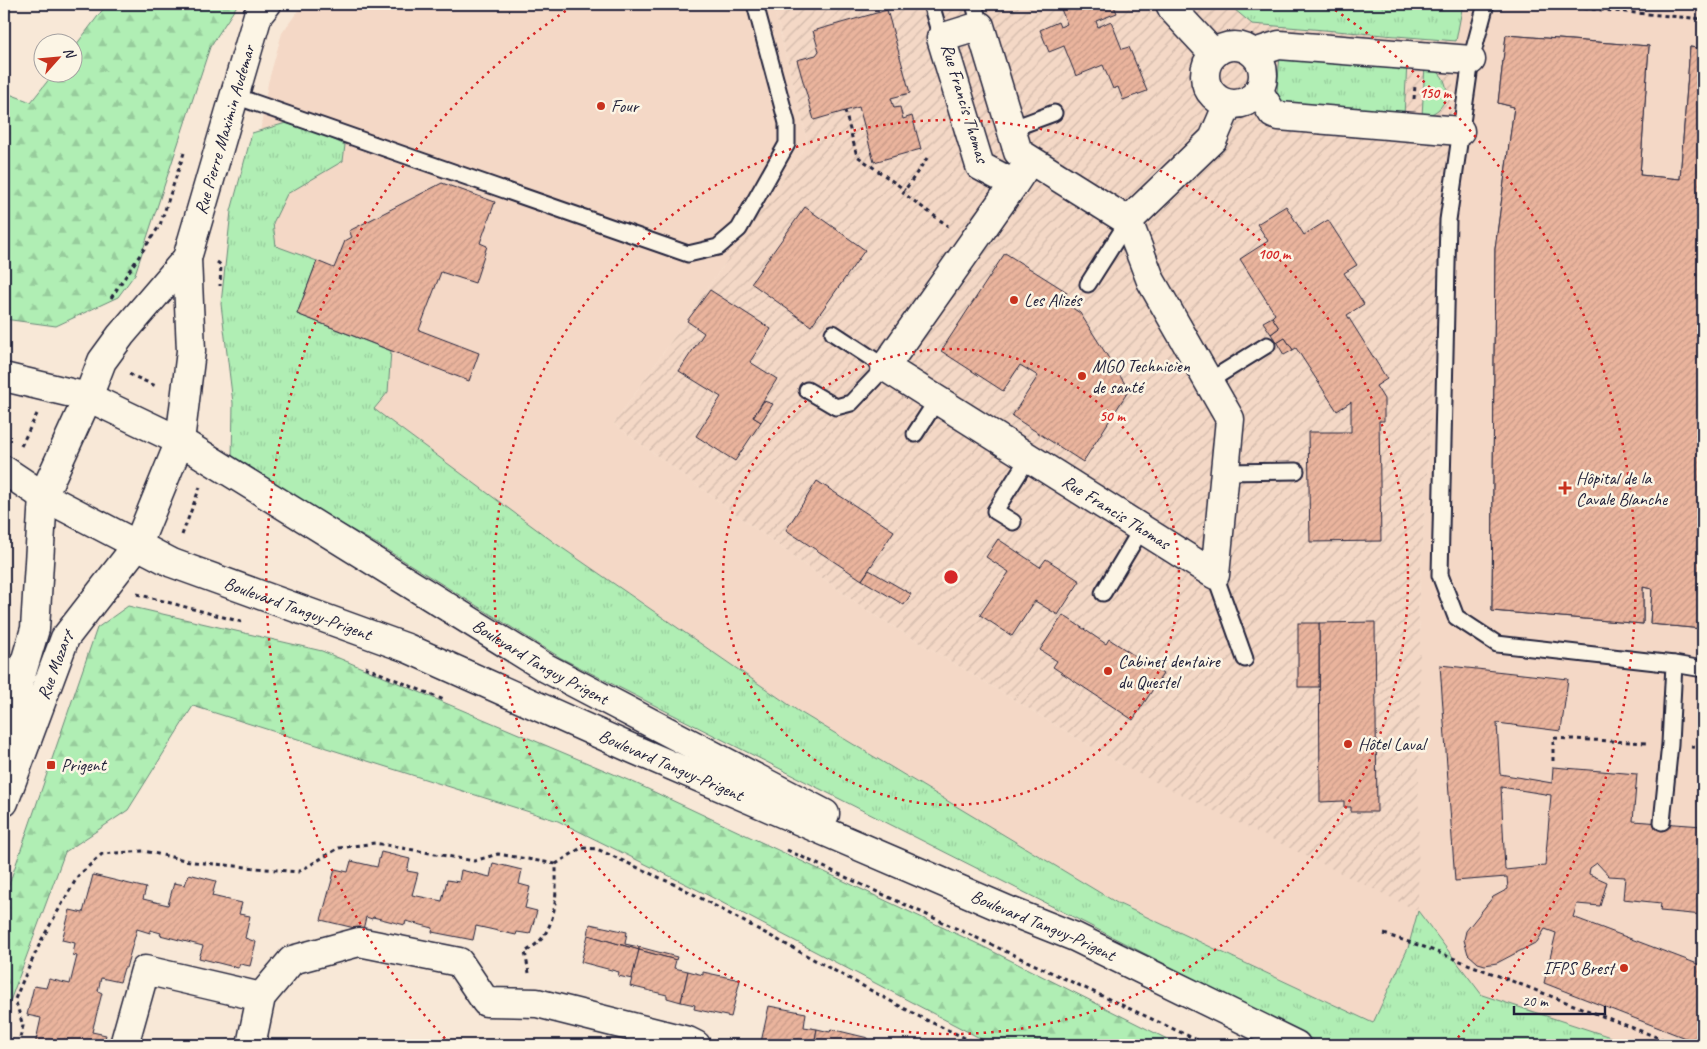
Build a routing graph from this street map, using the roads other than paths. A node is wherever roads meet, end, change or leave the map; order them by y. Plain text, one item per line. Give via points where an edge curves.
1 (267, 4) edge
2 (755, 4) edge
3 (931, 4) edge
4 (1170, 4) edge
5 (1486, 4) edge
6 (980, 10) edge
7 (941, 38) junction
8 (1254, 53) junction
9 (1214, 54) junction
10 (1471, 60) junction
11 (1258, 92) junction
12 (235, 96) junction
13 (1228, 104) junction
14 (1054, 113) dead end
15 (1012, 129) junction
16 (1460, 131) junction
17 (1030, 160) junction
18 (1014, 184) junction
19 (1128, 221) junction
20 (187, 258) junction
21 (1088, 284) dead end
22 (833, 333) dead end
23 (1266, 345) dead end
24 (885, 367) junction
25 (4, 377) edge
26 (1209, 382) junction
27 (807, 390) dead end
28 (88, 397) junction
29 (937, 400) junction
30 (915, 434) dead end
31 (180, 441) junction
32 (1029, 457) junction
33 (4, 470) edge
34 (1296, 471) dead end
35 (1225, 472) junction
36 (43, 496) junction
37 (1013, 522) dead end
38 (1142, 528) junction
39 (138, 544) junction
40 (1215, 575) junction
41 (1103, 593) dead end
42 (1245, 659) dead end
43 (1674, 664) junction
44 (1703, 669) edge
45 (4, 732) edge
46 (4, 802) edge
47 (1662, 822) dead end
48 (1012, 912) junction
49 (262, 996) junction
50 (124, 1045) edge
51 (251, 1045) edge
52 (696, 1045) edge
53 (1296, 1045) edge

1 - 12 street, Rue Pierre Maximin Audemar via 258,16
2 - 12 lane via 787,123 787,144 739,228 718,246 688,254
3 - 7 lane
4 - 9 street
5 - 10 lane
6 - 7 street, Rue Francis Thomas
6 - 15 street, Rue Francis Thomas
7 - 18 street, Rue Francis Thomas via 980,166
8 - 9 street via 1238,46 1225,47
8 - 10 street via 1279,45
8 - 11 street via 1264,72
9 - 13 street via 1204,72 1206,83 1214,97
10 - 16 lane
11 - 13 street via 1245,103
11 - 16 street via 1273,114 1278,116
12 - 20 street, Rue Pierre Maximin Audemar
13 - 19 street via 1213,139
14 - 15 lane
15 - 17 street, Rue Francis Thomas via 1018,152
16 - 43 lane via 1448,220 1440,575 1456,617 1497,644
17 - 18 street
17 - 19 street, Rue Francis Thomas
18 - 24 street
19 - 21 lane
19 - 26 street via 1151,282
20 - 28 street, Rue Pierre Maximin Audemar via 120,335 102,361
20 - 31 street, Rue Pierre Maximin Audemar via 191,351
22 - 24 lane
23 - 26 lane
24 - 27 lane via 852,403 836,406
24 - 29 street, Rue Francis Thomas
25 - 28 street
26 - 35 street via 1230,419
28 - 31 street
28 - 36 street
29 - 30 lane
29 - 32 street, Rue Francis Thomas
31 - 39 street
31 - 48 street, Boulevard Tanguy Prigent via 546,668
32 - 37 lane via 995,511
32 - 38 street, Rue Francis Thomas
33 - 36 street
34 - 35 lane
35 - 40 street
36 - 39 street, Boulevard Tanguy-Prigent
36 - 45 street, Rue Mozart via 35,629
38 - 40 street, Rue Francis Thomas
38 - 41 lane
39 - 46 street, Rue Mozart via 65,638
39 - 48 street, Boulevard Tanguy-Prigent via 172,563 407,648
40 - 42 lane
43 - 44 lane
43 - 47 lane
48 - 53 street, Boulevard Tanguy-Prigent via 1075,937
49 - 50 street via 145,970
49 - 51 street
49 - 52 street via 292,960 359,942 459,962 486,1002 537,1003

